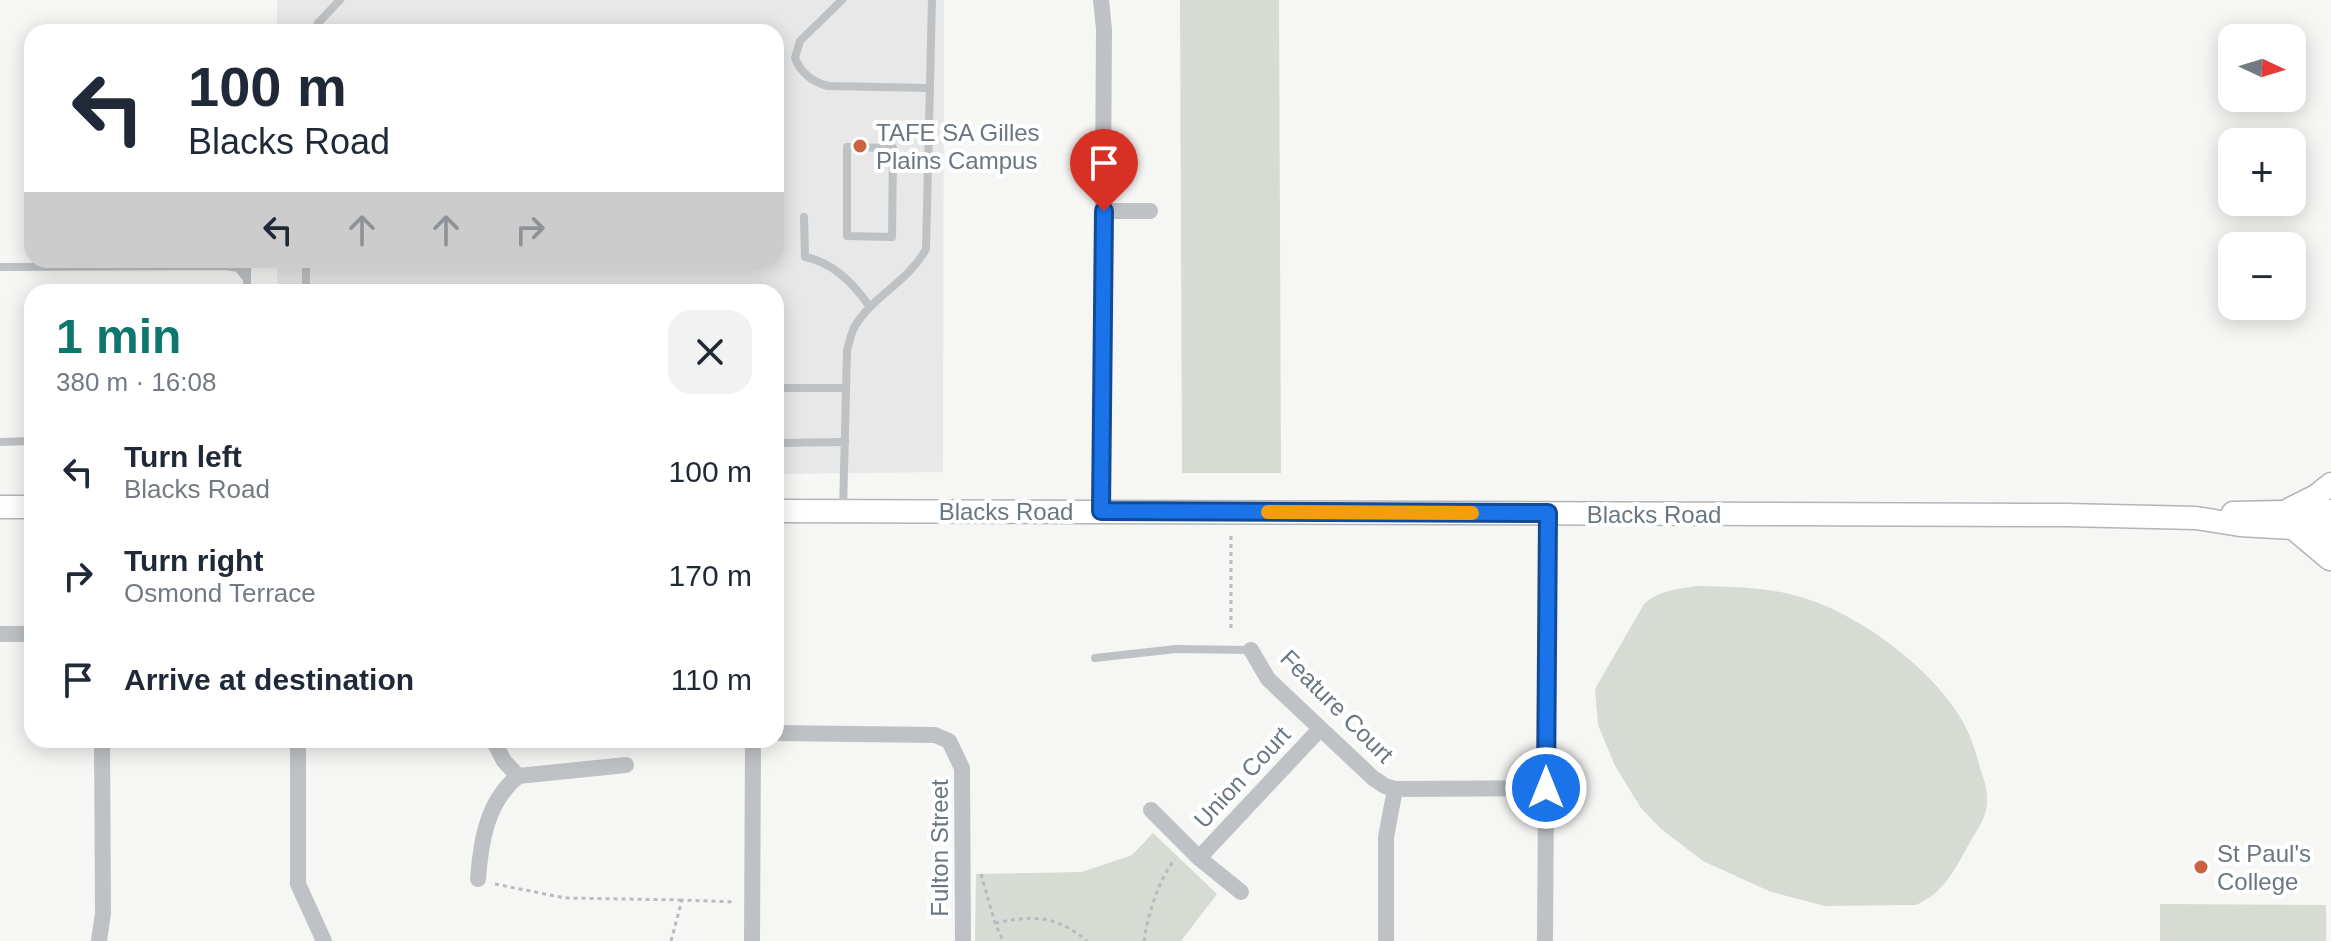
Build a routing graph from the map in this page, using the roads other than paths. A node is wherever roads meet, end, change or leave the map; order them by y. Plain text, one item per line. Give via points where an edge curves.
1 (340, 0) edge
2 (842, 0) edge
3 (932, 0) edge
4 (1101, 0) edge
5 (318, 24) edge
6 (930, 88) junction
7 (893, 161) junction
8 (928, 161) junction
9 (1104, 211) junction
10 (1150, 211) dead end
11 (804, 217) dead end
12 (0, 267) edge
13 (24, 267) edge
14 (238, 268) edge
15 (247, 268) edge
16 (247, 279) junction
17 (247, 284) edge
18 (870, 307) junction
19 (784, 388) edge
20 (846, 388) junction
21 (24, 441) edge
22 (0, 442) edge
23 (845, 442) junction
24 (784, 443) edge
25 (2331, 484) edge
26 (0, 507) edge
27 (24, 507) edge
28 (784, 511) edge
29 (843, 511) junction
30 (1101, 511) junction
31 (2331, 511) edge
32 (1548, 513) junction
33 (2292, 520) junction
34 (2331, 530) edge
35 (2331, 556) edge
36 (0, 634) edge
37 (24, 634) edge
38 (1251, 650) joint
39 (1095, 658) dead end
40 (1320, 729) junction
41 (784, 733) edge
42 (102, 748) edge
43 (298, 748) edge
44 (497, 748) edge
45 (753, 748) edge
46 (626, 765) dead end
47 (518, 776) junction
48 (1546, 788) junction
49 (1395, 789) junction
50 (1151, 810) dead end
51 (1199, 858) junction
52 (486, 881) road end
53 (1241, 892) dead end
54 (99, 941) edge
55 (324, 941) edge
56 (752, 941) edge
57 (963, 941) edge
58 (1386, 941) edge
59 (1545, 941) edge

1 - 5 lane
2 - 6 lane via 800,41 795,58 803,72 828,86
3 - 6 lane
4 - 9 street
6 - 8 lane
7 - 7 lane via 892,237 847,236 847,147 893,148
7 - 8 lane
8 - 18 lane via 926,249
9 - 10 street
9 - 30 street
11 - 18 lane via 805,257 843,277
12 - 13 lane
14 - 16 lane
15 - 16 lane
16 - 17 lane
18 - 20 lane via 853,328
19 - 20 lane
20 - 23 lane
21 - 22 lane
23 - 24 lane
23 - 29 lane
25 - 33 street
26 - 27 street
28 - 29 street, Blacks Road
29 - 30 street, Blacks Road
30 - 32 street, Blacks Road
31 - 33 street, Blacks Road
32 - 33 street, Blacks Road via 2066,515 2196,518 2240,525
32 - 48 street
33 - 34 street, Blacks Road
33 - 35 highway
36 - 37 street
38 - 39 lane via 1176,649
38 - 40 street, Feature Court via 1268,679
40 - 49 street, Feature Court via 1373,778
40 - 51 street, Union Court
41 - 57 street, Fulton Street via 935,735 949,741 962,768
42 - 54 street
43 - 55 street via 298,884
44 - 47 street
45 - 56 street
46 - 47 street
47 - 52 street via 504,788 486,823
48 - 49 street, Feature Court
48 - 59 street
49 - 58 street, Feature Court via 1386,837
50 - 51 street, Union Court
51 - 53 street, Union Court

